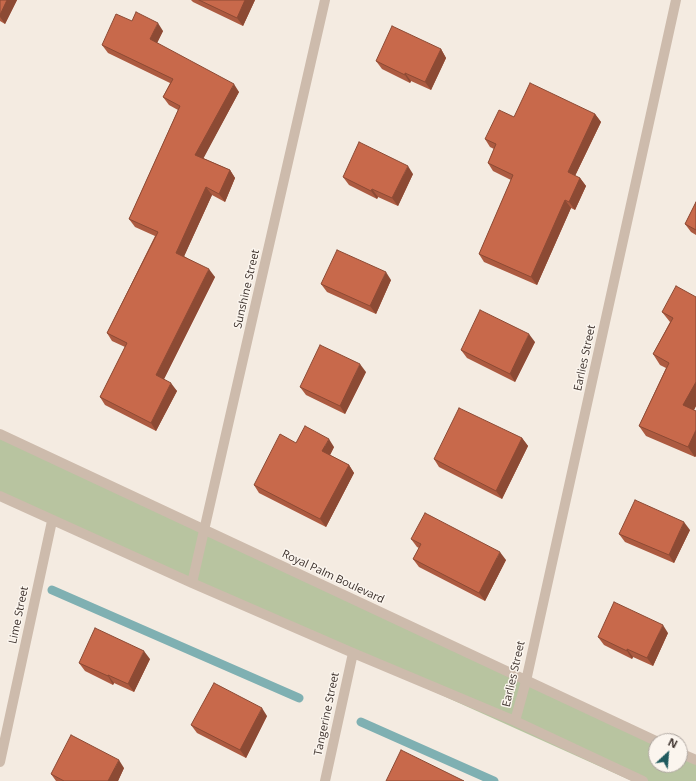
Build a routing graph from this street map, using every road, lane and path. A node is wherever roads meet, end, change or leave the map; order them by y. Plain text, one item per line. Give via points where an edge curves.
1 (325, 0) edge
2 (676, 0) edge
3 (0, 434) edge
4 (0, 496) edge
5 (52, 521) junction
6 (204, 530) junction
7 (192, 583) junction
8 (353, 653) junction
9 (526, 681) junction
10 (515, 721) junction
11 (648, 737) edge
12 (0, 762) edge
13 (325, 781) edge
14 (643, 781) edge

1 - 6 street, Sunshine Street
2 - 9 street, Earlies Street
3 - 6 street, Royal Palm Boulevard
4 - 5 street
5 - 7 street
5 - 12 street, Lime Street
6 - 7 street, Sunshine Street
6 - 9 street, Royal Palm Boulevard
7 - 8 street
8 - 10 street
8 - 13 street, Tangerine Street
9 - 10 street, Earlies Street
9 - 11 street, Royal Palm Boulevard
10 - 14 street

